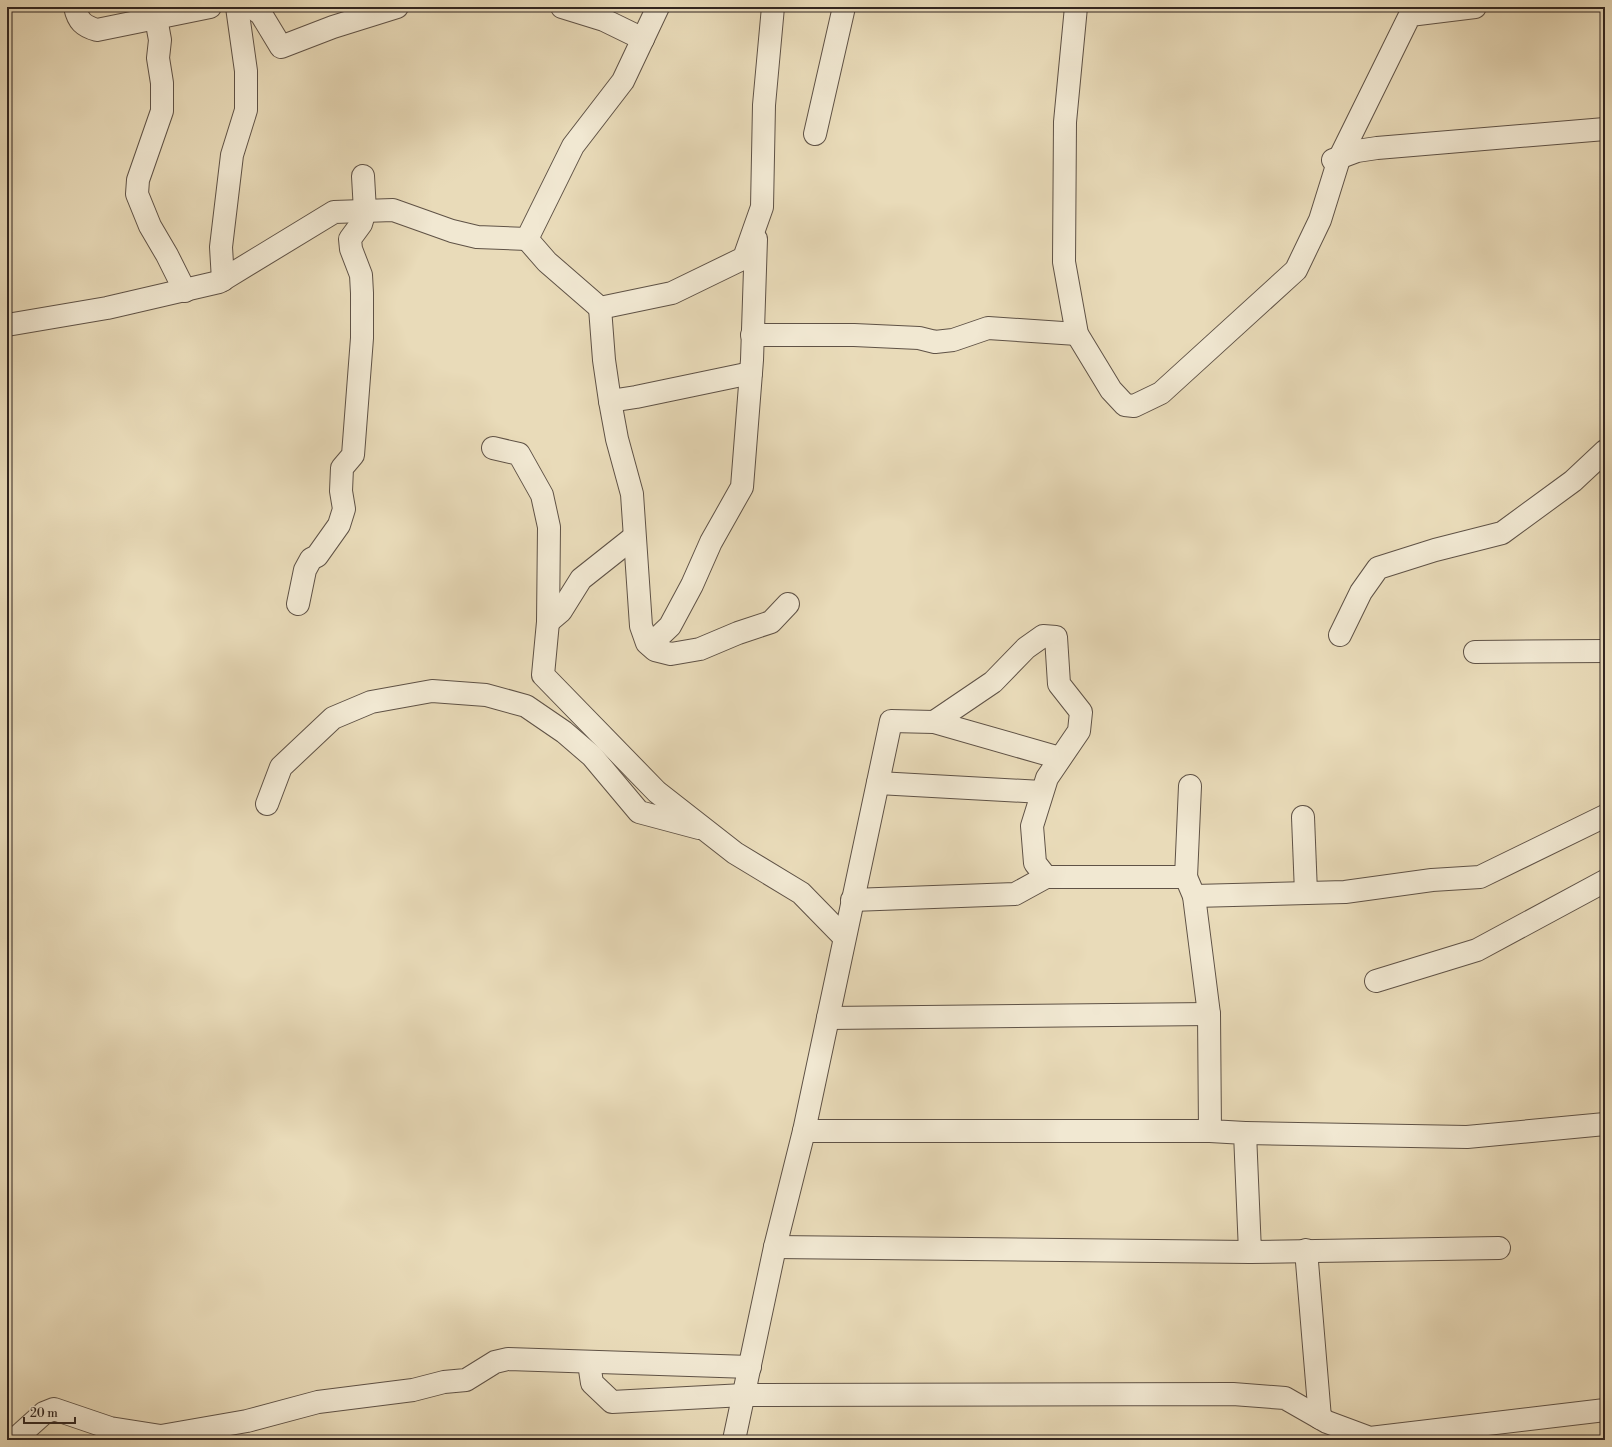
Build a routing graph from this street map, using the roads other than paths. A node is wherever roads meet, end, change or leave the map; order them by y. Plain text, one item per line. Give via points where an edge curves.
1 (75, 7) edge
2 (210, 7) edge
3 (237, 7) edge
4 (251, 7) edge
5 (397, 7) edge
6 (562, 7) edge
7 (658, 7) edge
8 (773, 7) edge
9 (844, 7) edge
10 (1076, 7) edge
11 (1476, 7) edge
12 (156, 18) junction
13 (643, 39) junction
14 (1605, 129) edge
15 (815, 134) dead end
16 (1331, 160) junction
17 (363, 176) dead end
18 (365, 210) junction
19 (757, 222) junction
20 (527, 239) junction
21 (223, 280) junction
22 (185, 290) junction
23 (600, 308) junction
24 (7, 325) edge
25 (1076, 334) junction
26 (752, 335) junction
27 (751, 373) junction
28 (610, 400) junction
29 (494, 448) dead end
30 (1605, 451) edge
31 (634, 537) junction
32 (298, 604) dead end
33 (788, 604) dead end
34 (548, 622) junction
35 (1340, 635) dead end
36 (650, 645) junction
37 (1605, 651) edge
38 (1475, 652) dead end
39 (934, 722) junction
40 (1060, 758) junction
41 (878, 783) junction
42 (1190, 786) dead end
43 (1042, 792) junction
44 (267, 804) dead end
45 (1303, 816) dead end
46 (1605, 816) edge
47 (706, 830) junction
48 (1046, 877) junction
49 (1605, 881) edge
50 (1190, 886) junction
51 (1306, 894) junction
52 (852, 900) junction
53 (844, 937) junction
54 (1376, 981) dead end
55 (1209, 1014) junction
56 (828, 1018) junction
57 (1605, 1124) edge
58 (804, 1131) junction
59 (1210, 1131) junction
60 (1245, 1132) junction
61 (775, 1247) junction
62 (1499, 1248) dead end
63 (1306, 1250) junction
64 (1250, 1252) junction
65 (589, 1363) junction
66 (750, 1367) junction
67 (744, 1395) junction
68 (1605, 1410) edge
69 (1320, 1418) junction
70 (14, 1440) edge
71 (734, 1440) edge

1 - 12 street via 77,17 84,26 97,30
2 - 12 street
3 - 21 street via 246,71 246,110 232,155 221,247
4 - 5 street via 261,14 281,47
6 - 13 street via 604,20
7 - 13 street
8 - 19 street via 764,105 762,207
9 - 15 street
10 - 25 street via 1065,122 1064,262
11 - 16 street via 1410,16
12 - 22 street via 160,40 158,58 162,83 162,111 138,180 137,194 150,226
13 - 20 street via 623,81 573,146
14 - 16 street via 1377,148 1357,151
16 - 25 street via 1320,220 1296,270 1161,393 1134,406 1125,405 1111,390
17 - 18 street
18 - 20 street via 393,210 477,237
18 - 21 street via 334,212
18 - 32 street via 361,224 350,239 361,275 362,338 353,455 342,468 341,491 344,510 327,543 308,565
19 - 23 street via 744,258 672,293
19 - 26 street
20 - 23 street via 547,262
21 - 22 street
22 - 24 street via 107,308
23 - 28 street
25 - 26 street via 988,328 953,340 935,342 919,338 854,334
26 - 27 street
27 - 28 street
27 - 36 street via 742,487 711,542 670,626
28 - 31 street via 617,439 632,494
29 - 34 street via 519,454 542,495 549,527
30 - 35 street via 1573,481 1502,533 1378,568 1361,592
31 - 34 street via 581,579 561,611
31 - 36 street via 641,626
33 - 36 street via 771,622 700,649 671,654 655,650
34 - 47 street via 542,675 657,792
37 - 38 street
39 - 40 street
39 - 40 street via 993,682 1026,648 1043,636 1056,637 1060,684 1081,712 1079,731
39 - 41 street via 891,721
40 - 43 street via 1047,778
41 - 43 street
41 - 52 street
42 - 50 street
43 - 48 street via 1032,826 1035,863
44 - 47 street via 280,767 333,718 371,702 432,691 486,694 526,706 564,732 592,756 639,812
45 - 51 street
46 - 51 street via 1480,877
47 - 53 street via 735,853 801,893
48 - 50 street
48 - 52 street via 1015,894
49 - 54 street via 1477,950
50 - 51 street
50 - 55 street
52 - 53 street
53 - 56 street
55 - 56 street
55 - 59 street
56 - 58 street
57 - 60 street via 1467,1137
58 - 59 street
58 - 61 street
59 - 60 street
60 - 64 street
61 - 64 street
61 - 66 street
62 - 63 street
63 - 64 street
63 - 69 street
65 - 66 street
65 - 67 street via 592,1383 612,1402
65 - 70 street via 508,1359 495,1362 466,1380 444,1382 413,1390 318,1402 247,1421 161,1436 110,1428 54,1409 44,1413
66 - 67 street
67 - 69 street via 1233,1394 1285,1398
67 - 71 street
68 - 69 street via 1370,1438

